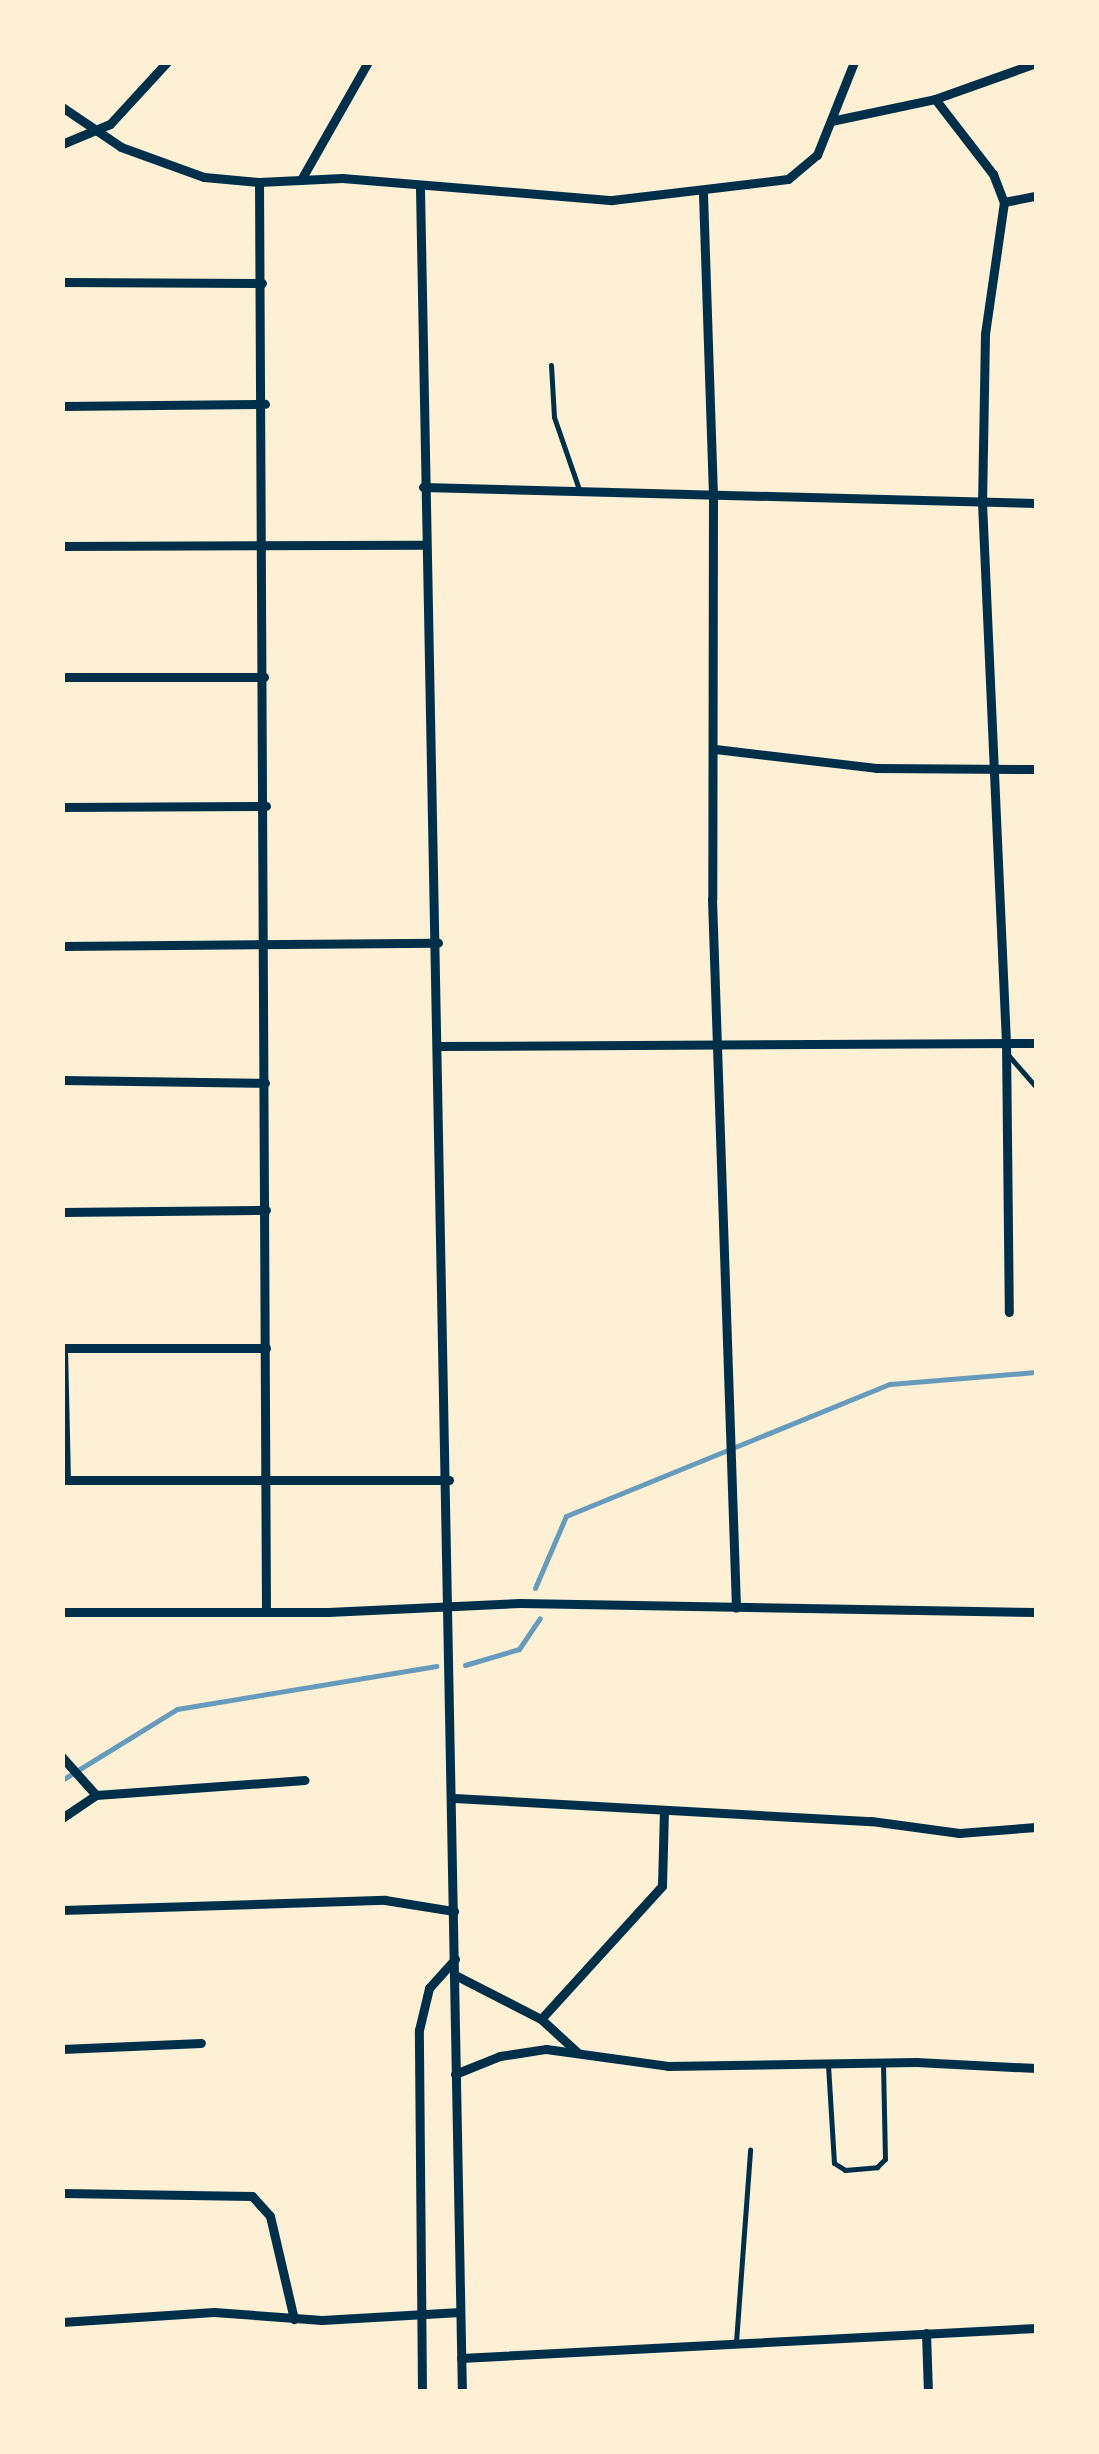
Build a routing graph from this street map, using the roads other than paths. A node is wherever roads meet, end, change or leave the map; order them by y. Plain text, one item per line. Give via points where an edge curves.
1 (167, 62) edge
2 (368, 62) edge
3 (854, 62) edge
4 (1036, 63) edge
5 (935, 98) junction
6 (62, 106) edge
7 (831, 121) junction
8 (97, 134) junction
9 (62, 144) edge
10 (302, 178) junction
11 (259, 182) junction
12 (420, 188) junction
13 (703, 194) junction
14 (1036, 196) edge
15 (1004, 202) junction
16 (62, 282) edge
17 (262, 283) junction
18 (551, 365) dead end
19 (265, 404) junction
20 (62, 406) edge
21 (423, 487) junction
22 (579, 489) junction
23 (713, 491) junction
24 (982, 502) junction
25 (1036, 504) edge
26 (62, 546) edge
27 (424, 546) junction
28 (265, 548) junction
29 (62, 677) edge
30 (264, 677) junction
31 (715, 749) junction
32 (996, 770) junction
33 (1036, 770) edge
34 (266, 806) junction
35 (62, 807) edge
36 (438, 943) junction
37 (62, 946) edge
38 (266, 948) junction
39 (719, 1041) junction
40 (1036, 1043) edge
41 (438, 1046) junction
42 (1006, 1048) junction
43 (62, 1080) edge
44 (265, 1083) junction
45 (1036, 1088) edge
46 (266, 1210) junction
47 (62, 1212) edge
48 (1009, 1312) dead end
49 (63, 1348) edge
50 (266, 1348) junction
51 (269, 1478) junction
52 (64, 1480) edge
53 (449, 1480) junction
54 (448, 1606) junction
55 (736, 1608) junction
56 (266, 1611) junction
57 (62, 1612) edge
58 (1036, 1612) edge
59 (62, 1757) edge
60 (304, 1780) dead end
61 (96, 1795) junction
62 (454, 1798) junction
63 (664, 1810) junction
64 (62, 1818) edge
65 (1036, 1826) edge
66 (62, 1910) edge
67 (454, 1911) junction
68 (455, 1959) junction
69 (455, 1975) junction
70 (540, 2020) junction
71 (201, 2042) dead end
72 (62, 2048) edge
73 (578, 2052) junction
74 (884, 2063) junction
75 (828, 2064) junction
76 (1036, 2068) edge
77 (455, 2074) junction
78 (750, 2150) dead end
79 (62, 2193) edge
80 (460, 2312) junction
81 (420, 2316) junction
82 (294, 2319) junction
83 (62, 2322) edge
84 (1036, 2328) edge
85 (926, 2333) junction
86 (736, 2344) junction
87 (461, 2358) junction
88 (422, 2392) edge
89 (462, 2392) edge
90 (928, 2392) edge

1 - 8 street
2 - 10 street
3 - 7 street
4 - 5 street
5 - 7 street
5 - 15 street via 993,174
6 - 8 street
7 - 13 street via 817,155 788,180
8 - 9 street
8 - 11 street via 204,177
10 - 11 street
10 - 12 street
11 - 17 street
12 - 13 street via 612,200
12 - 21 street
13 - 23 street
14 - 15 street
15 - 24 street via 983,371
16 - 17 street
17 - 19 street
18 - 22 lane via 554,417
19 - 20 street
19 - 28 street
21 - 22 street
21 - 27 street
22 - 23 street
23 - 24 street
23 - 31 street
24 - 25 street
24 - 32 street
26 - 28 street
27 - 28 street
27 - 36 street
28 - 30 street
29 - 30 street
30 - 34 street
31 - 32 street via 876,768
31 - 39 street via 711,826
32 - 33 street
32 - 42 street
34 - 35 street
34 - 38 street
36 - 38 street
36 - 41 street
37 - 38 street
38 - 44 street
39 - 41 street
39 - 42 street
39 - 55 street
40 - 42 street
41 - 53 street
42 - 45 lane
42 - 48 street
43 - 44 street
44 - 46 street
46 - 47 street
46 - 50 street
49 - 50 street
49 - 52 street
50 - 51 street
51 - 52 street
51 - 53 street
51 - 56 street
53 - 54 street
54 - 55 street
54 - 56 street
54 - 62 street
55 - 58 street
56 - 57 street
59 - 61 street
60 - 61 street
61 - 64 street
62 - 63 street
62 - 67 street
63 - 65 street via 871,1821 958,1833
63 - 70 street via 662,1886
66 - 67 street via 385,1900
67 - 68 street
68 - 69 street
68 - 81 street via 429,1988 419,2030
69 - 70 street
69 - 77 street
70 - 73 street
71 - 72 street
73 - 75 street via 668,2066
73 - 77 street via 519,2050
74 - 75 street
74 - 75 lane via 885,2160 844,2170 833,2156
74 - 76 street
77 - 80 street
78 - 86 lane
79 - 82 street via 252,2196 270,2216
80 - 81 street
80 - 87 street
81 - 82 street
81 - 88 street
82 - 83 street via 240,2312
84 - 85 street
85 - 86 street
85 - 90 street
86 - 87 street
87 - 89 street

